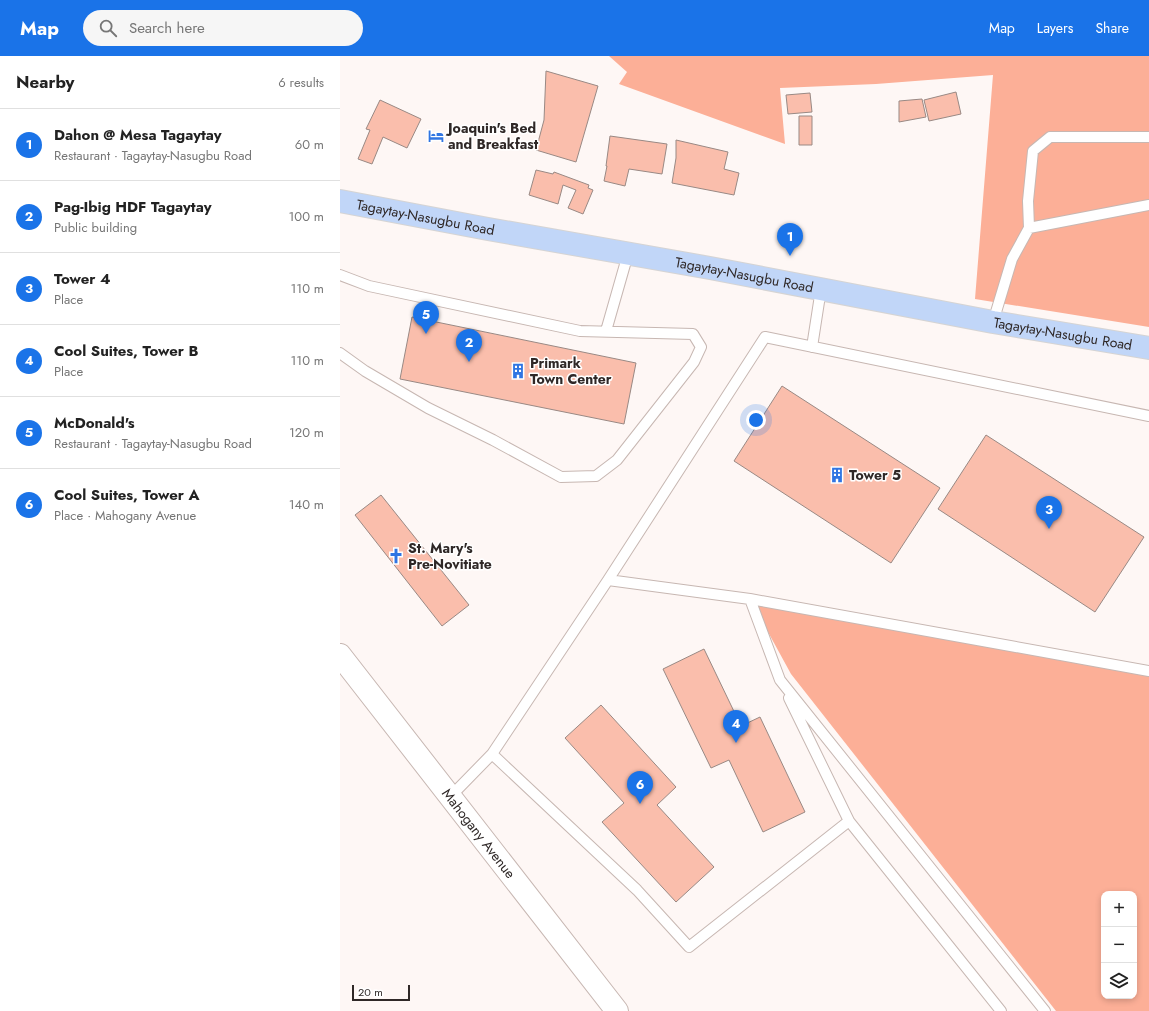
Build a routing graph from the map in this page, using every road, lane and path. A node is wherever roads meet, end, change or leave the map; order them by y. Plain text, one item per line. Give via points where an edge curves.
1 (1149, 137) edge
2 (340, 202) edge
3 (1149, 205) edge
4 (1029, 228) junction
5 (628, 254) junction
6 (340, 275) edge
7 (821, 289) junction
8 (993, 322) junction
9 (606, 331) junction
10 (812, 347) junction
11 (1149, 348) edge
12 (340, 353) edge
13 (1149, 416) edge
14 (608, 580) junction
15 (750, 599) junction
16 (340, 655) edge
17 (1149, 671) edge
18 (780, 680) junction
19 (492, 754) junction
20 (450, 797) junction
21 (850, 821) junction
22 (617, 1011) edge
23 (1001, 1011) edge
24 (1045, 1011) edge

1 - 4 lane via 1050,137 1033,151 1028,201
2 - 5 main road, Tagaytay-Nasugbu Road
3 - 4 lane
4 - 8 lane via 1012,259
5 - 7 main road, Tagaytay-Nasugbu Road
5 - 9 lane
6 - 9 lane via 369,286 580,331
7 - 8 main road, Tagaytay-Nasugbu Road
7 - 10 lane
8 - 11 main road, Tagaytay-Nasugbu Road
9 - 12 lane via 693,334 701,347 694,362 617,460 596,476 561,477 422,404 365,371
10 - 13 lane
10 - 14 lane via 765,337
14 - 15 lane
14 - 19 lane
15 - 17 lane
15 - 18 lane
16 - 20 main road, Mahogany Avenue
18 - 21 lane
18 - 24 lane
19 - 20 lane
19 - 21 lane via 637,890 689,947
20 - 22 main road, Mahogany Avenue
21 - 23 lane

